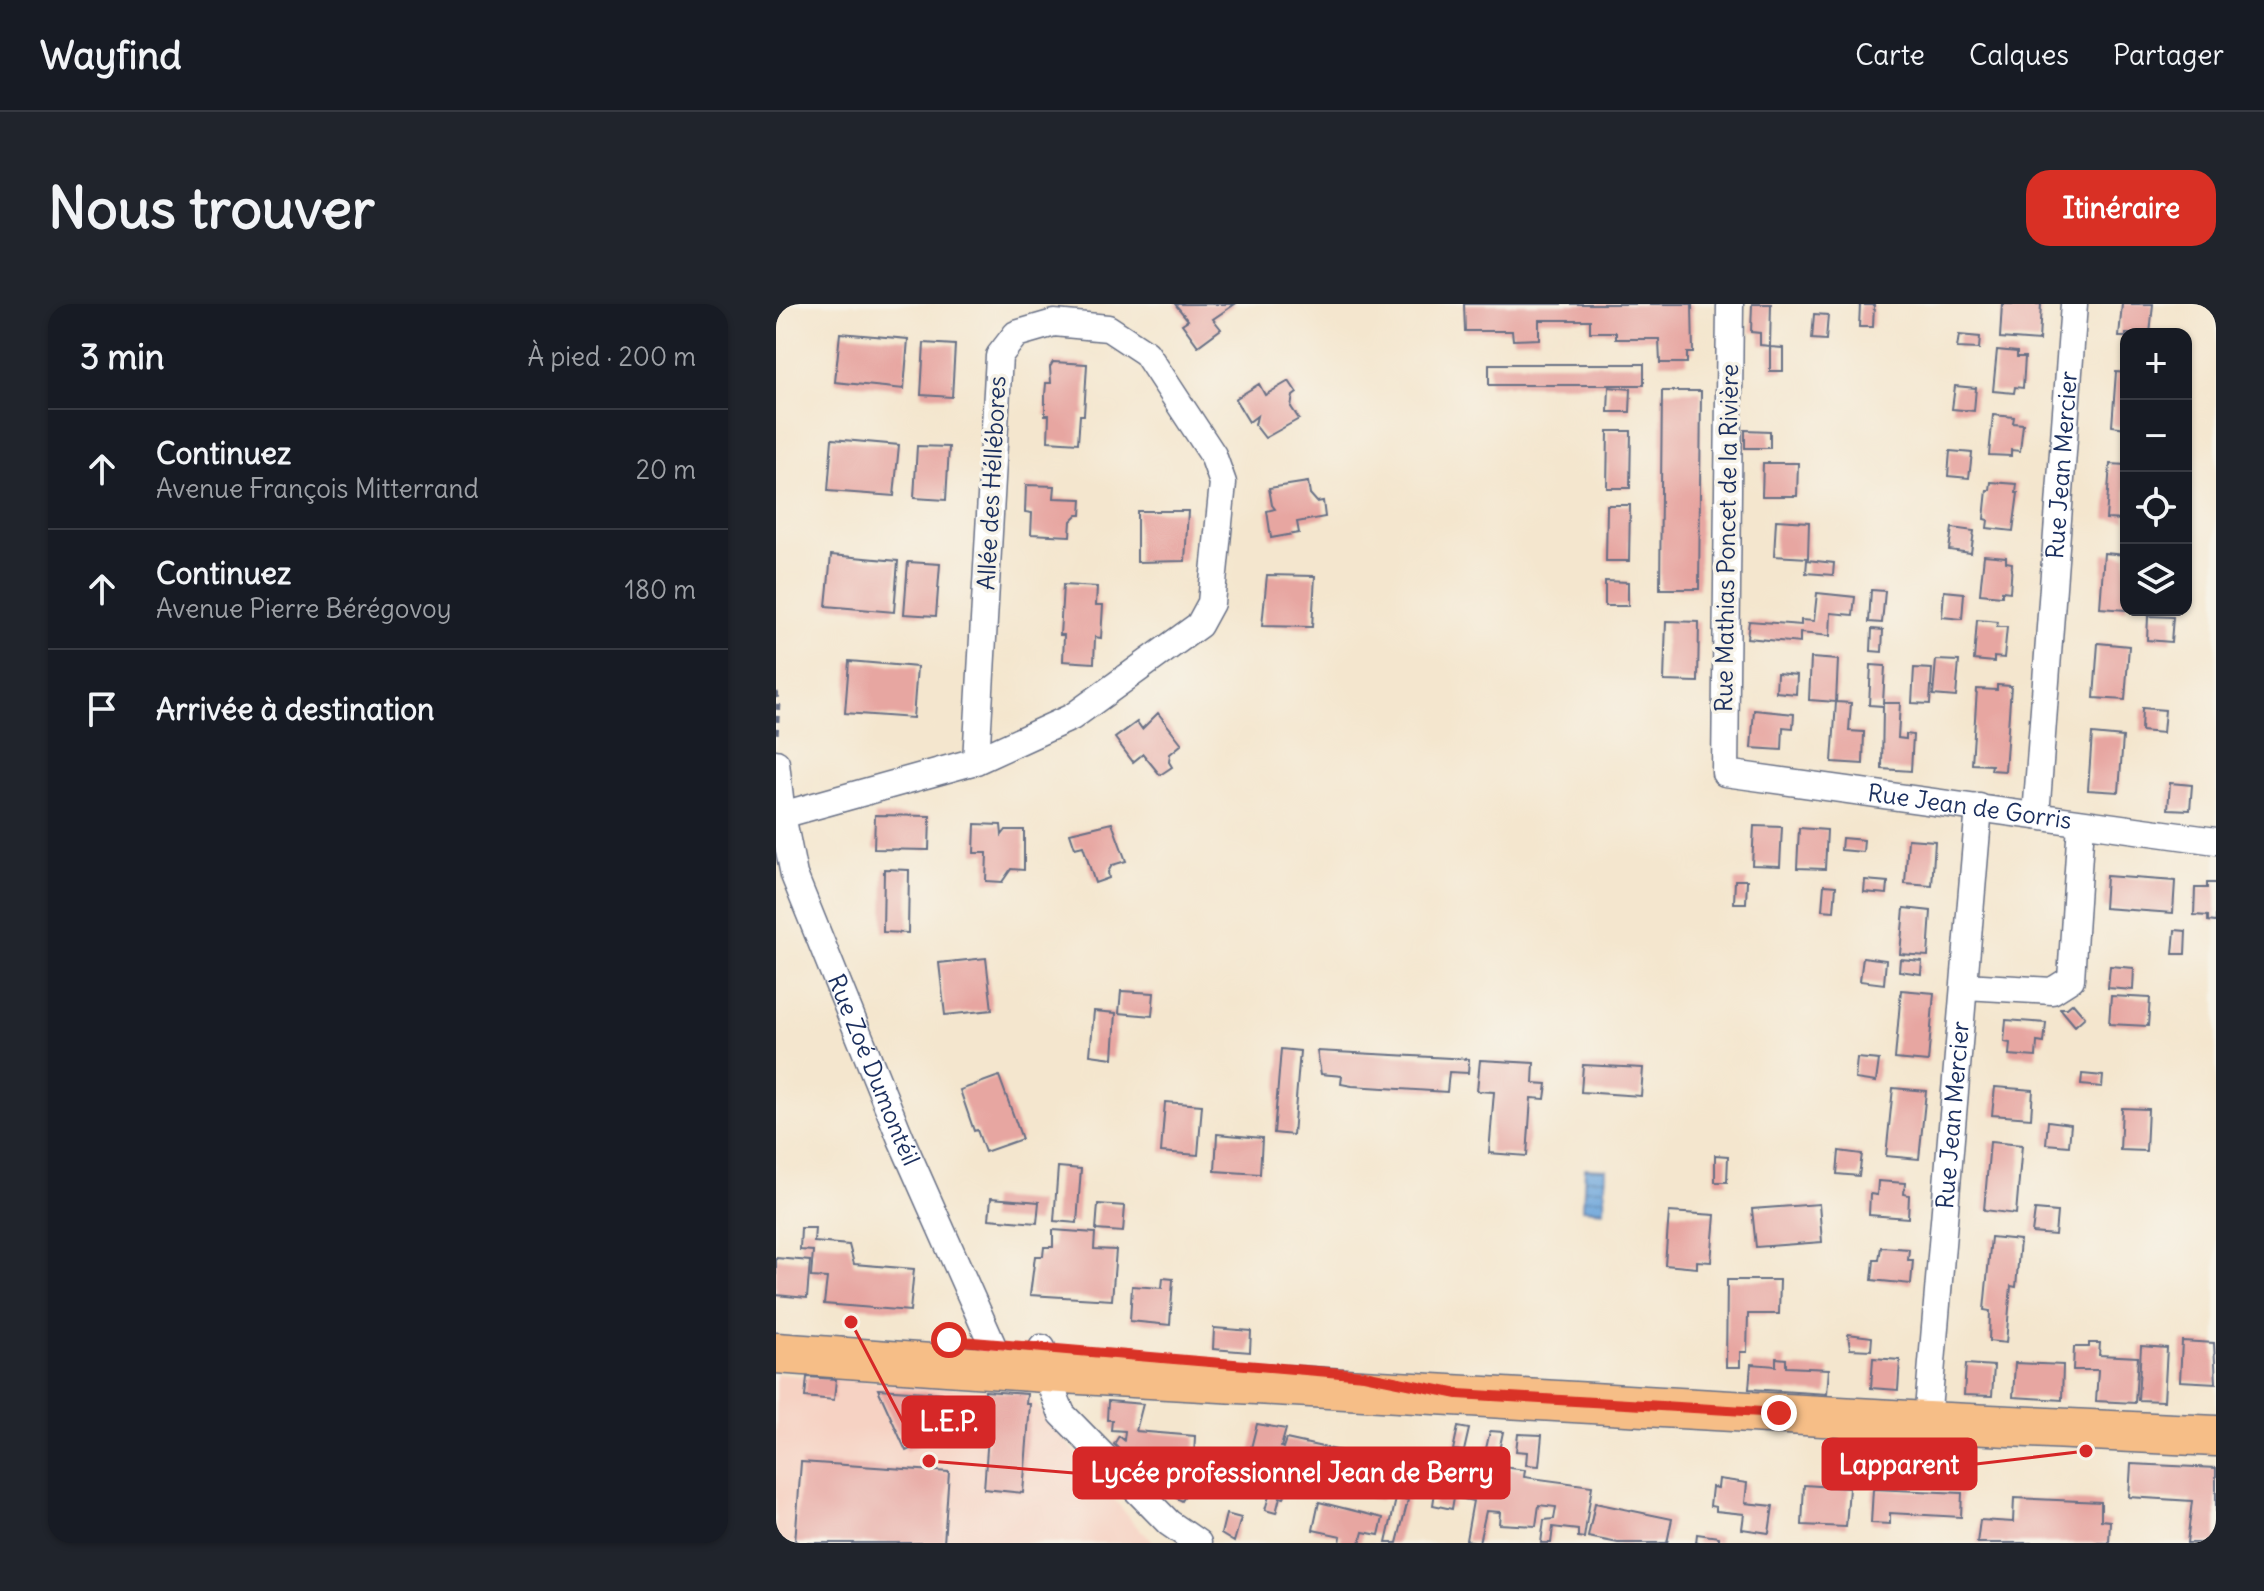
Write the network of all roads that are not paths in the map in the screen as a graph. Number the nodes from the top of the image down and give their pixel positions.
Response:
1 (1730, 304) edge
2 (2074, 304) edge
3 (976, 761) junction
4 (776, 763) edge
5 (1725, 773) joint
6 (1979, 807) junction
7 (782, 815) junction
8 (2036, 816) junction
9 (2081, 823) junction
10 (2216, 841) edge
11 (1965, 986) junction
12 (776, 1326) edge
13 (776, 1353) edge
14 (1020, 1358) junction
15 (1927, 1422) junction
16 (2216, 1436) edge
17 (1198, 1543) edge

1 - 5 street, Rue Mathias Poncet de la Rivière
2 - 8 street, Rue Jean Mercier
3 - 3 street, Allée des Héllébores
3 - 7 street, Allée des Héllébores
4 - 7 street, Rue Zoé Dumontéil
5 - 6 street, Rue Jean de Gorris
6 - 8 street, Rue Jean de Gorris
6 - 11 street, Rue Jean Mercier
7 - 14 street, Rue Zoé Dumontéil
8 - 9 street, Rue Jean de Gorris
9 - 10 street, Rue Jean de Gorris
9 - 11 street
11 - 15 street, Rue Jean Mercier
12 - 14 main road
13 - 14 main road
14 - 15 main road
14 - 17 street, Rue Zoé Dumontéil
15 - 16 main road

